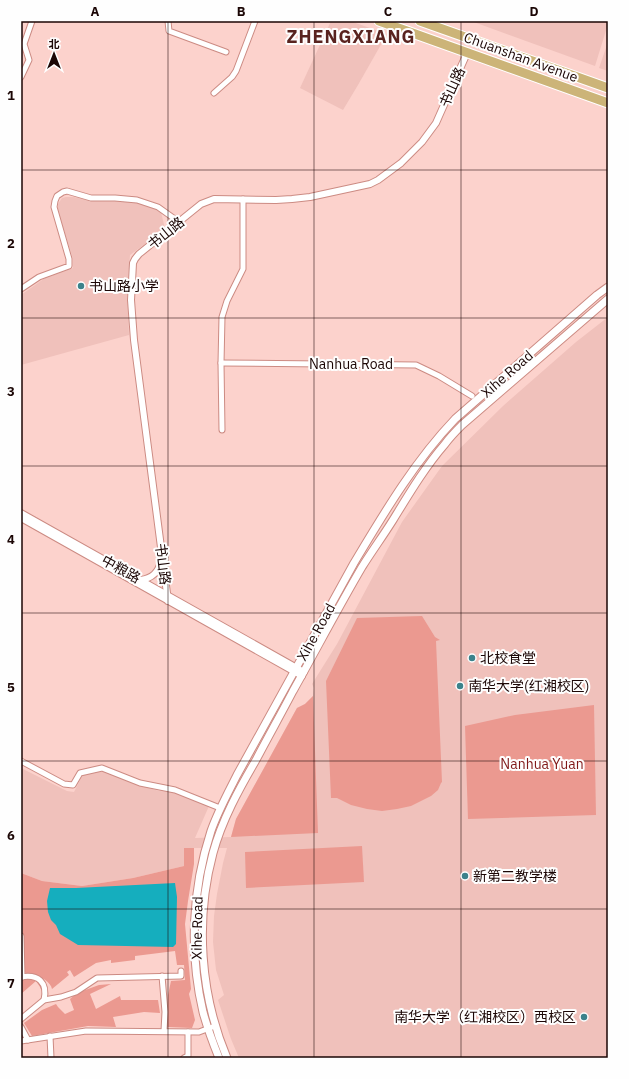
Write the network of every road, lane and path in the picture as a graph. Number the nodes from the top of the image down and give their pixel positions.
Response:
1 (32, 21) edge
2 (168, 21) edge
3 (255, 21) edge
4 (379, 21) edge
5 (420, 21) edge
6 (226, 52) dead end
7 (467, 53) junction
8 (21, 77) edge
9 (608, 88) edge
10 (214, 93) dead end
11 (608, 103) edge
12 (243, 199) junction
13 (179, 222) junction
14 (608, 287) edge
15 (21, 289) edge
16 (608, 299) edge
17 (221, 364) junction
18 (472, 396) dead end
19 (222, 430) dead end
20 (21, 513) edge
21 (21, 518) edge
22 (162, 558) junction
23 (141, 580) junction
24 (168, 598) junction
25 (295, 670) junction
26 (303, 674) junction
27 (21, 760) edge
28 (220, 808) junction
29 (21, 936) edge
30 (181, 971) dead end
31 (162, 976) junction
32 (21, 977) edge
33 (44, 1000) junction
34 (21, 1019) edge
35 (212, 1027) junction
36 (21, 1028) edge
37 (164, 1031) junction
38 (188, 1032) junction
39 (50, 1036) junction
40 (28, 1040) junction
41 (21, 1041) edge
42 (51, 1058) edge
43 (184, 1058) edge
44 (219, 1058) edge
45 (227, 1058) edge

1 - 8 street
2 - 6 street
3 - 10 street
4 - 7 highway, Chuanshan Avenue
5 - 9 highway, Chuanshan Avenue
7 - 11 highway, Chuanshan Avenue
7 - 12 street, 书山路
12 - 13 street, 书山路
12 - 17 street
13 - 15 street
13 - 22 street, 书山路
14 - 25 main road, Xihe Road
16 - 26 main road, Xihe Road
17 - 18 street, Nanhua Road
17 - 19 street
20 - 23 street, 中粮路
21 - 24 street, 中粮路
22 - 23 street
22 - 24 street, 书山路
23 - 24 street, 中粮路
24 - 25 street, 中粮路
25 - 26 street, 中粮路
25 - 28 main road, Xihe Road
26 - 35 main road, Xihe Road
27 - 28 street
28 - 35 main road, Xihe Road
29 - 32 street
30 - 31 street
31 - 33 street
31 - 37 street
32 - 33 street
33 - 34 street
35 - 38 street
35 - 44 main road, Xihe Road
35 - 45 main road, Xihe Road
36 - 40 street
37 - 38 street
37 - 39 street
38 - 43 street
39 - 40 street
39 - 42 street
40 - 41 street

